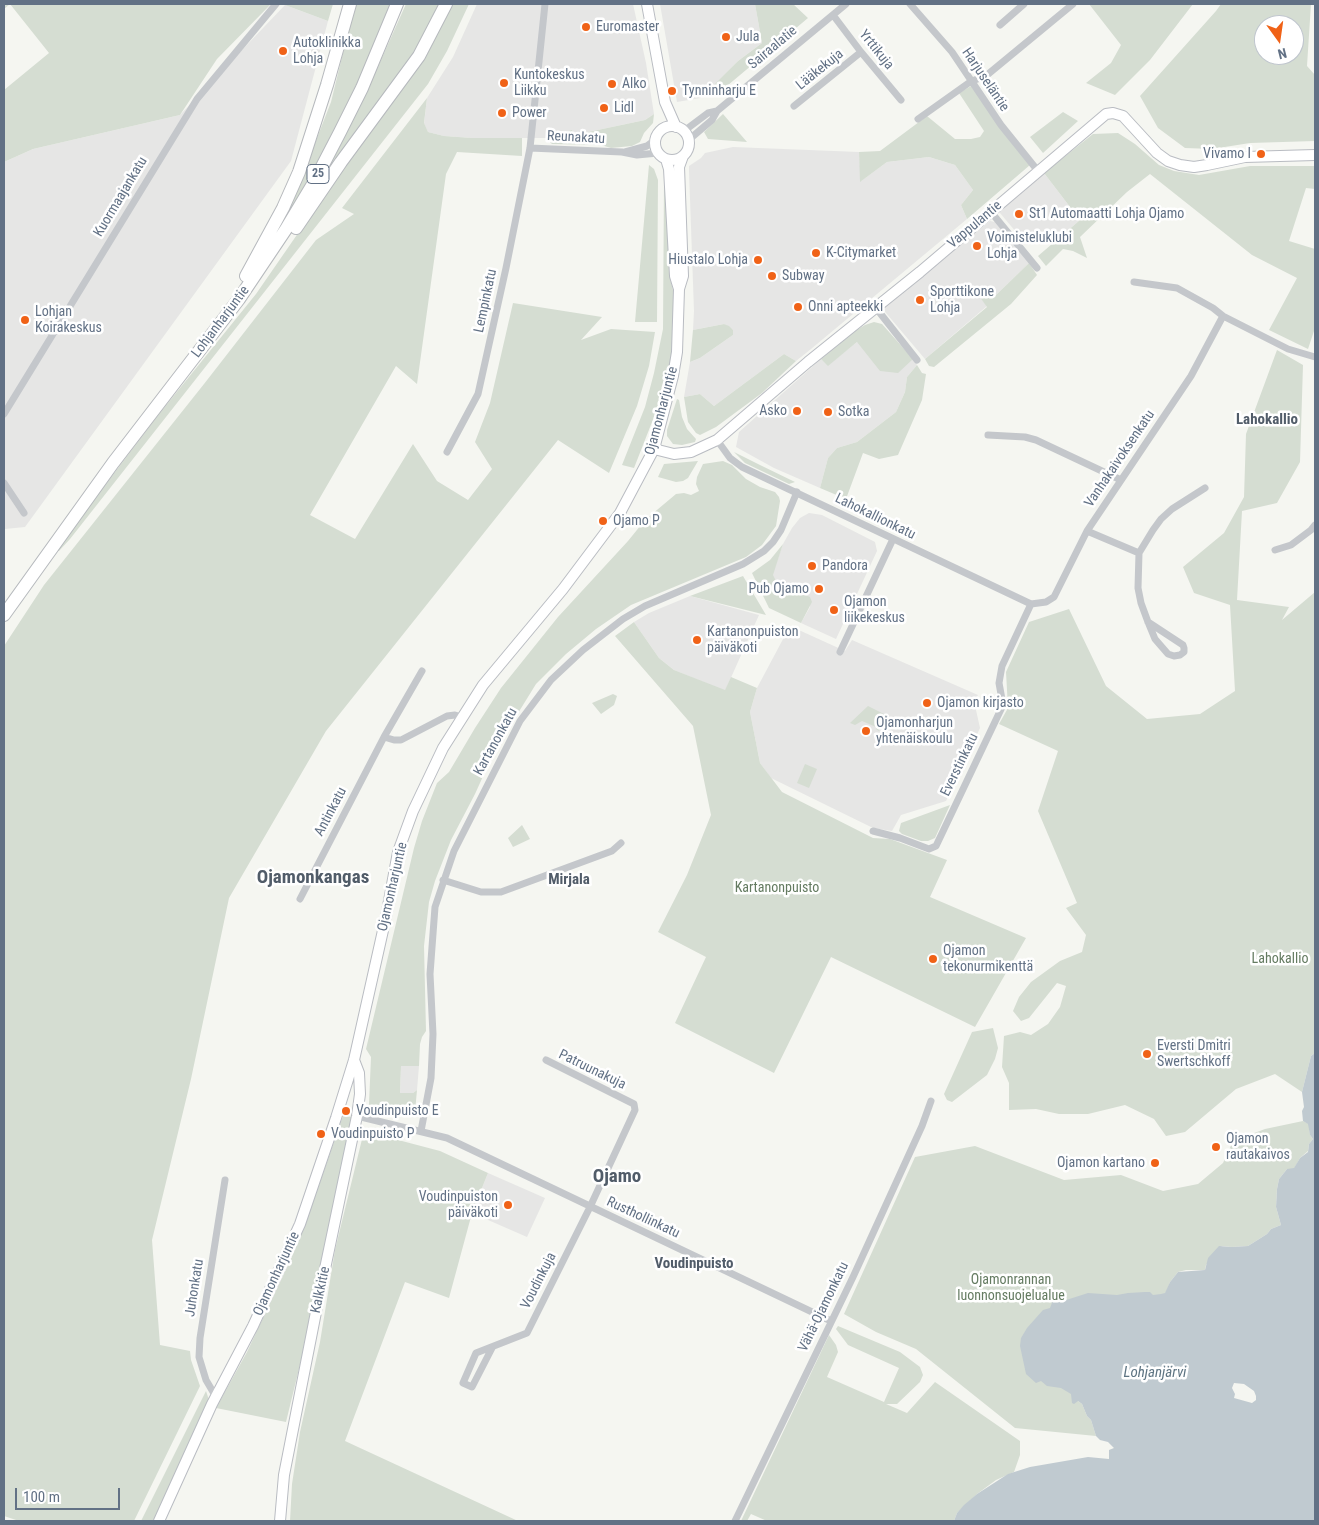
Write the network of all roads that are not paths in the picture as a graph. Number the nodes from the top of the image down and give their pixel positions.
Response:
1 (276, 4) edge
2 (350, 4) edge
3 (397, 4) edge
4 (446, 4) edge
5 (545, 4) edge
6 (647, 4) edge
7 (846, 4) edge
8 (910, 4) edge
9 (1024, 4) edge
10 (1073, 4) edge
11 (833, 15) junction
12 (1000, 25) dead end
13 (861, 52) junction
14 (970, 82) junction
15 (901, 100) dead end
16 (664, 102) junction
17 (794, 106) dead end
18 (717, 111) junction
19 (918, 119) dead end
20 (678, 128) junction
21 (659, 135) junction
22 (689, 143) junction
23 (530, 148) junction
24 (622, 152) junction
25 (1315, 154) edge
26 (662, 156) junction
27 (683, 156) junction
28 (1038, 171) junction
29 (991, 212) junction
30 (1037, 268) dead end
31 (1134, 282) dead end
32 (679, 289) junction
33 (876, 308) junction
34 (1223, 316) junction
35 (215, 330) junction
36 (1315, 357) edge
37 (917, 360) dead end
38 (180, 376) junction
39 (4, 414) edge
40 (988, 435) dead end
41 (717, 440) junction
42 (654, 449) junction
43 (447, 452) dead end
44 (1120, 480) junction
45 (4, 483) edge
46 (1205, 488) dead end
47 (797, 492) junction
48 (24, 513) dead end
49 (1315, 525) edge
50 (1087, 531) junction
51 (892, 539) junction
52 (1275, 550) dead end
53 (1139, 553) junction
54 (1031, 604) junction
55 (4, 615) edge
56 (1148, 622) junction
57 (840, 652) dead end
58 (422, 671) dead end
59 (462, 718) junction
60 (384, 737) junction
61 (873, 831) dead end
62 (621, 843) dead end
63 (444, 880) junction
64 (300, 899) dead end
65 (354, 1060) junction
66 (546, 1060) dead end
67 (931, 1101) dead end
68 (357, 1116) junction
69 (421, 1131) junction
70 (225, 1180) dead end
71 (590, 1207) junction
72 (831, 1320) junction
73 (492, 1348) junction
74 (216, 1397) junction
75 (159, 1521) edge
76 (280, 1521) edge
77 (735, 1521) edge

1 - 39 street, Kuormaajankatu
2 - 38 highway
3 - 35 highway, Lohjanharjuntie / 25
4 - 35 highway
5 - 23 street, Lempinkatu
6 - 16 main road
7 - 11 street, Sairaalatie
8 - 14 street, Harjuseläntie
9 - 12 street
10 - 14 street
11 - 13 street, Yrttikuja
11 - 18 street, Sairaalatie
13 - 15 street, Yrttikuja
13 - 17 street, Lääkekuja
14 - 19 street
14 - 28 street, Harjuseläntie
16 - 20 main road
16 - 21 main road
18 - 20 street, Sairaalatie
18 - 22 street, Sairaalatie
20 - 21 main road
20 - 22 main road
21 - 24 street, Reunakatu
21 - 26 main road
22 - 27 main road
23 - 24 street, Reunakatu
23 - 43 street, Lempinkatu
24 - 26 street, Reunakatu
25 - 28 main road, Vappulantie
26 - 27 main road
26 - 32 main road, Ojamonharjuntie
27 - 32 main road, Ojamonharjuntie
28 - 29 main road, Vappulantie
29 - 30 street
29 - 33 main road, Vappulantie
31 - 34 street
32 - 42 main road, Ojamonharjuntie
33 - 37 street
33 - 41 main road, Vappulantie
34 - 36 street
34 - 44 street, Vanhakaivoksenkatu
35 - 38 highway, Lohjanharjuntie / 25
38 - 55 highway, Lohjanharjuntie / 25
40 - 44 street
41 - 42 main road, Vappulantie
41 - 47 street, Lahokallionkatu
42 - 59 main road, Ojamonharjuntie
44 - 50 street, Vanhakaivoksenkatu
45 - 48 street
46 - 53 street
47 - 51 street, Lahokallionkatu
47 - 63 street, Kartanonkatu
49 - 52 street
50 - 53 street
50 - 54 street, Vanhakaivoksenkatu
51 - 54 street, Lahokallionkatu
51 - 57 street
53 - 56 street
54 - 61 street, Everstinkatu
56 - 56 street
58 - 60 street, Antinkatu
59 - 60 street
59 - 65 main road, Ojamonharjuntie
60 - 64 street, Antinkatu
62 - 63 street
63 - 69 street, Kartanonkatu
65 - 68 main road, Kalkkitie
65 - 74 main road, Ojamonharjuntie
66 - 71 street, Patruunakuja
67 - 72 street, Vähä-Ojamonkatu
68 - 69 street, Rusthollinkatu
68 - 76 main road, Kalkkitie
69 - 71 street, Rusthollinkatu
70 - 74 street, Juhonkatu
71 - 72 street, Rusthollinkatu
71 - 73 street, Voudinkuja
72 - 77 street, Vähä-Ojamonkatu
73 - 73 street, Voudinkuja
74 - 75 main road, Ojamonharjuntie

